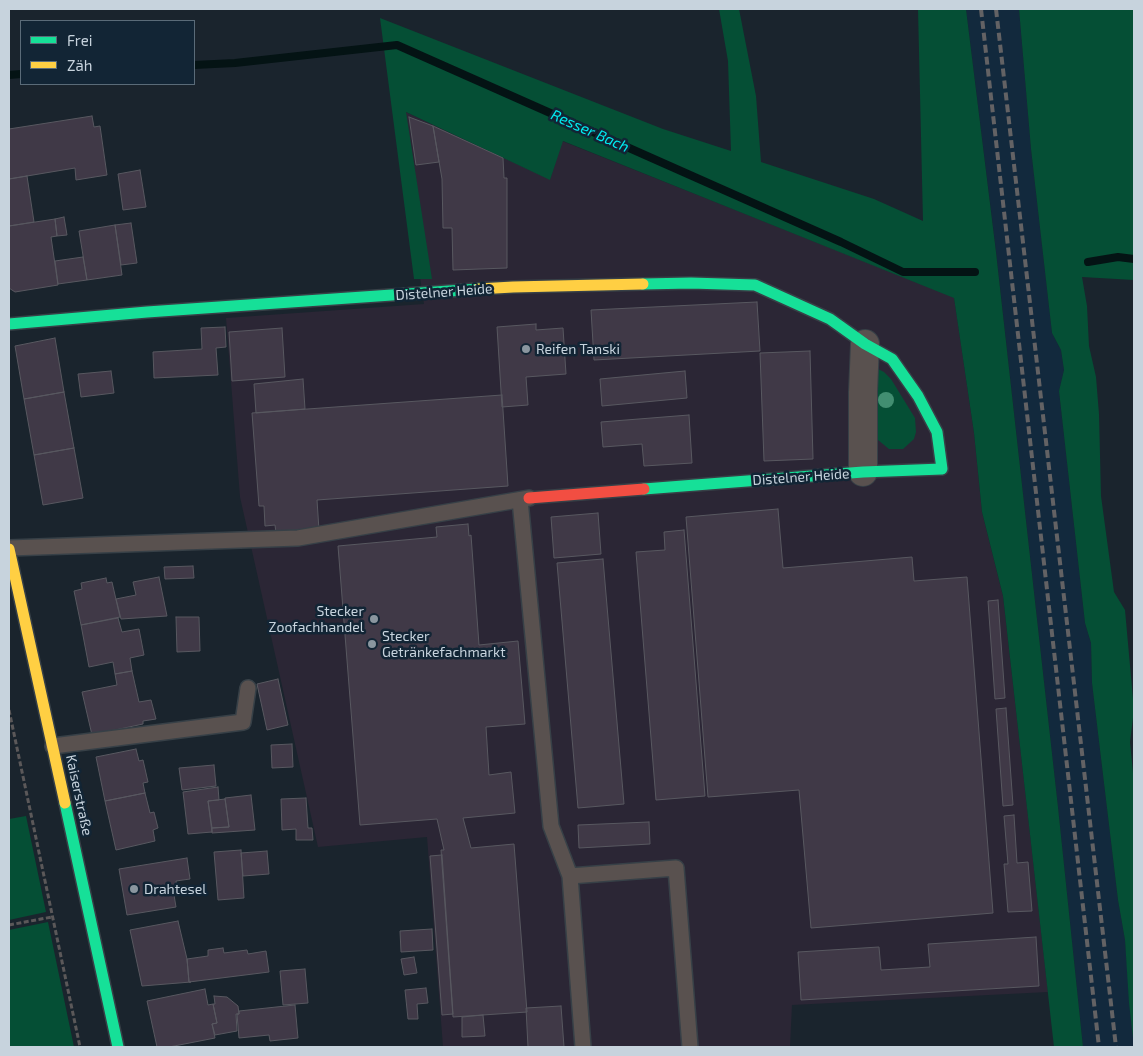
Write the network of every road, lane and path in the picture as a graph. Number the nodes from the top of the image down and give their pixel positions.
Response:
1 (9, 324) edge
2 (865, 344) junction
3 (863, 472) junction
4 (524, 499) junction
5 (9, 549) edge
6 (248, 688) dead end
7 (9, 710) edge
8 (53, 746) junction
9 (570, 876) junction
10 (52, 916) junction
11 (9, 925) edge
12 (80, 1047) edge
13 (118, 1047) edge
14 (583, 1047) edge
15 (690, 1047) edge

1 - 2 street, Distelner Heide
2 - 3 street, Distelner Heide
2 - 3 street, Distelner Heide
3 - 4 street, Distelner Heide
4 - 5 lane
4 - 9 lane
5 - 8 street, Kaiserstraße
6 - 8 lane
7 - 10 path
8 - 13 street, Kaiserstraße
9 - 14 lane
9 - 15 lane
10 - 11 path
10 - 12 path

